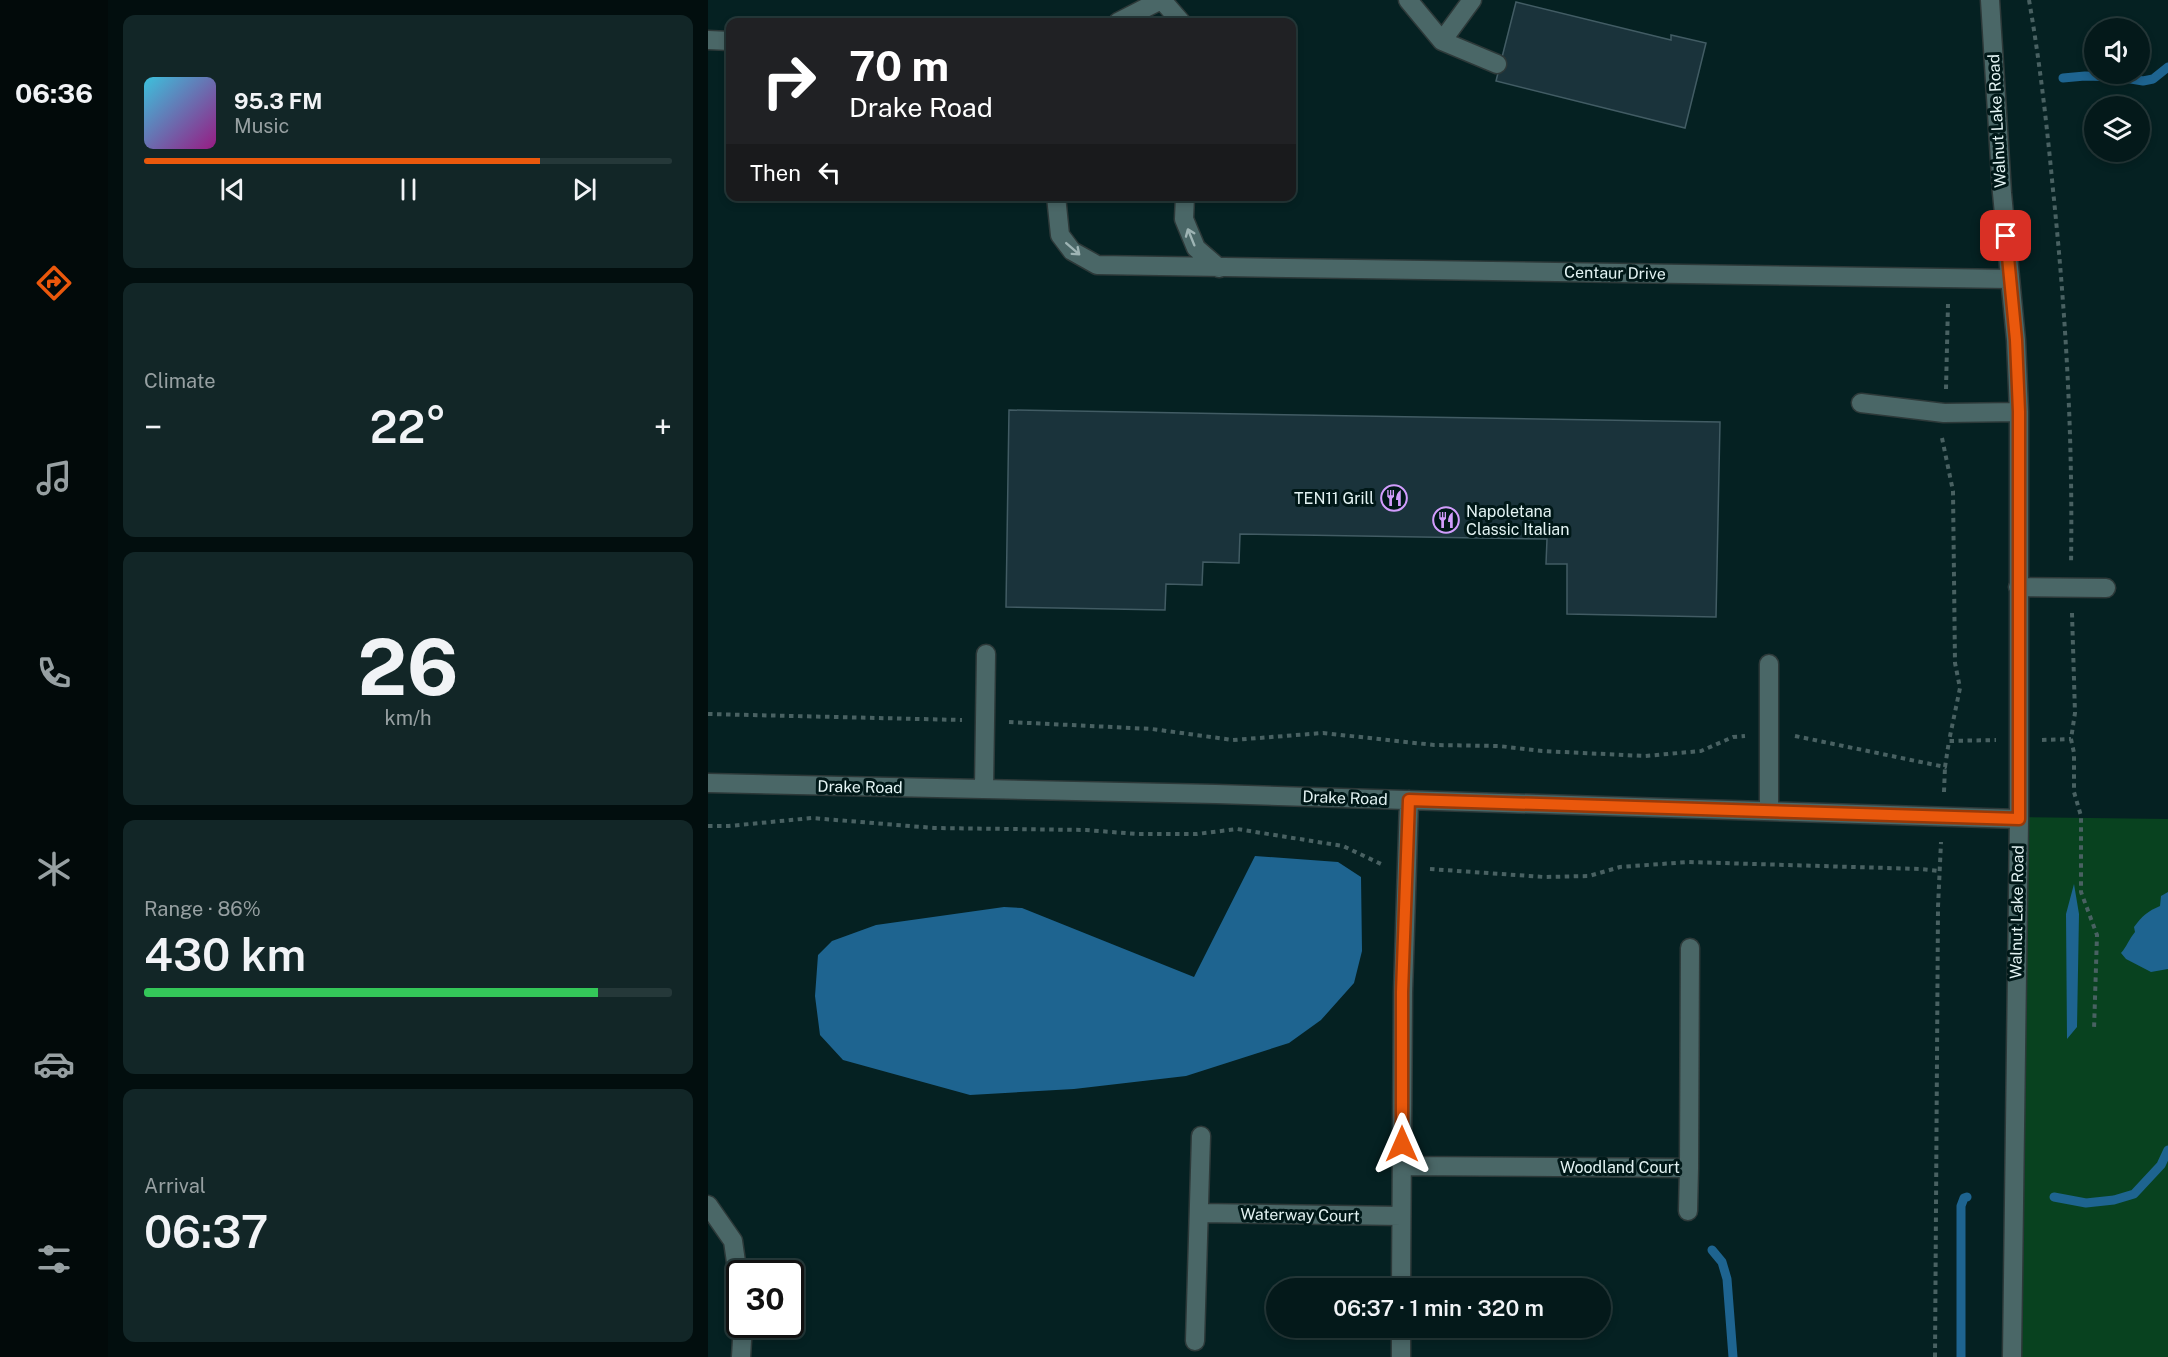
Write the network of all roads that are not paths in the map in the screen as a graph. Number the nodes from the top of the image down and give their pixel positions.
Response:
1 (1161, 0) edge
2 (1408, 0) edge
3 (1472, 0) edge
4 (1990, 0) edge
5 (1126, 18) edge
6 (1177, 18) edge
7 (708, 40) edge
8 (726, 41) edge
9 (1442, 41) junction
10 (1497, 64) dead end
11 (1057, 201) edge
12 (1185, 201) edge
13 (1219, 268) junction
14 (2010, 279) junction
15 (1861, 403) dead end
16 (2019, 412) junction
17 (2018, 587) junction
18 (2106, 588) dead end
19 (986, 654) dead end
20 (1769, 664) dead end
21 (708, 783) edge
22 (984, 789) junction
23 (1409, 800) junction
24 (1769, 811) junction
25 (2019, 819) junction
26 (1690, 948) dead end
27 (1201, 1136) dead end
28 (1402, 1166) junction
29 (1689, 1168) junction
30 (708, 1205) edge
31 (1688, 1211) dead end
32 (1199, 1213) junction
33 (1401, 1216) junction
34 (736, 1260) edge
35 (1401, 1278) edge
36 (742, 1338) edge
37 (1401, 1338) edge
38 (1195, 1341) dead end
39 (741, 1357) edge
40 (1401, 1357) edge
41 (2012, 1357) edge

1 - 5 street
1 - 6 street
2 - 9 street
3 - 9 street
4 - 14 street, Walnut Lake Road
7 - 8 street
9 - 10 street
11 -> 13 street, Centaur Drive
13 -> 12 street
13 - 14 street, Centaur Drive
14 - 16 street, Walnut Lake Road
15 - 16 street
16 - 17 street, Walnut Lake Road
17 - 18 street
17 - 25 street, Walnut Lake Road
19 - 22 street
20 - 24 street
21 - 22 street, Drake Road
22 - 23 street, Drake Road
23 - 24 street, Drake Road
23 - 28 street
24 - 25 street, Drake Road
25 - 41 street, Walnut Lake Road
26 - 29 street, Woodland Court
27 - 32 street
28 - 29 street, Woodland Court
28 - 33 street
29 - 31 street
30 - 34 street
32 - 33 street, Waterway Court
32 - 38 street
33 - 35 street
36 - 39 street
37 - 40 street

